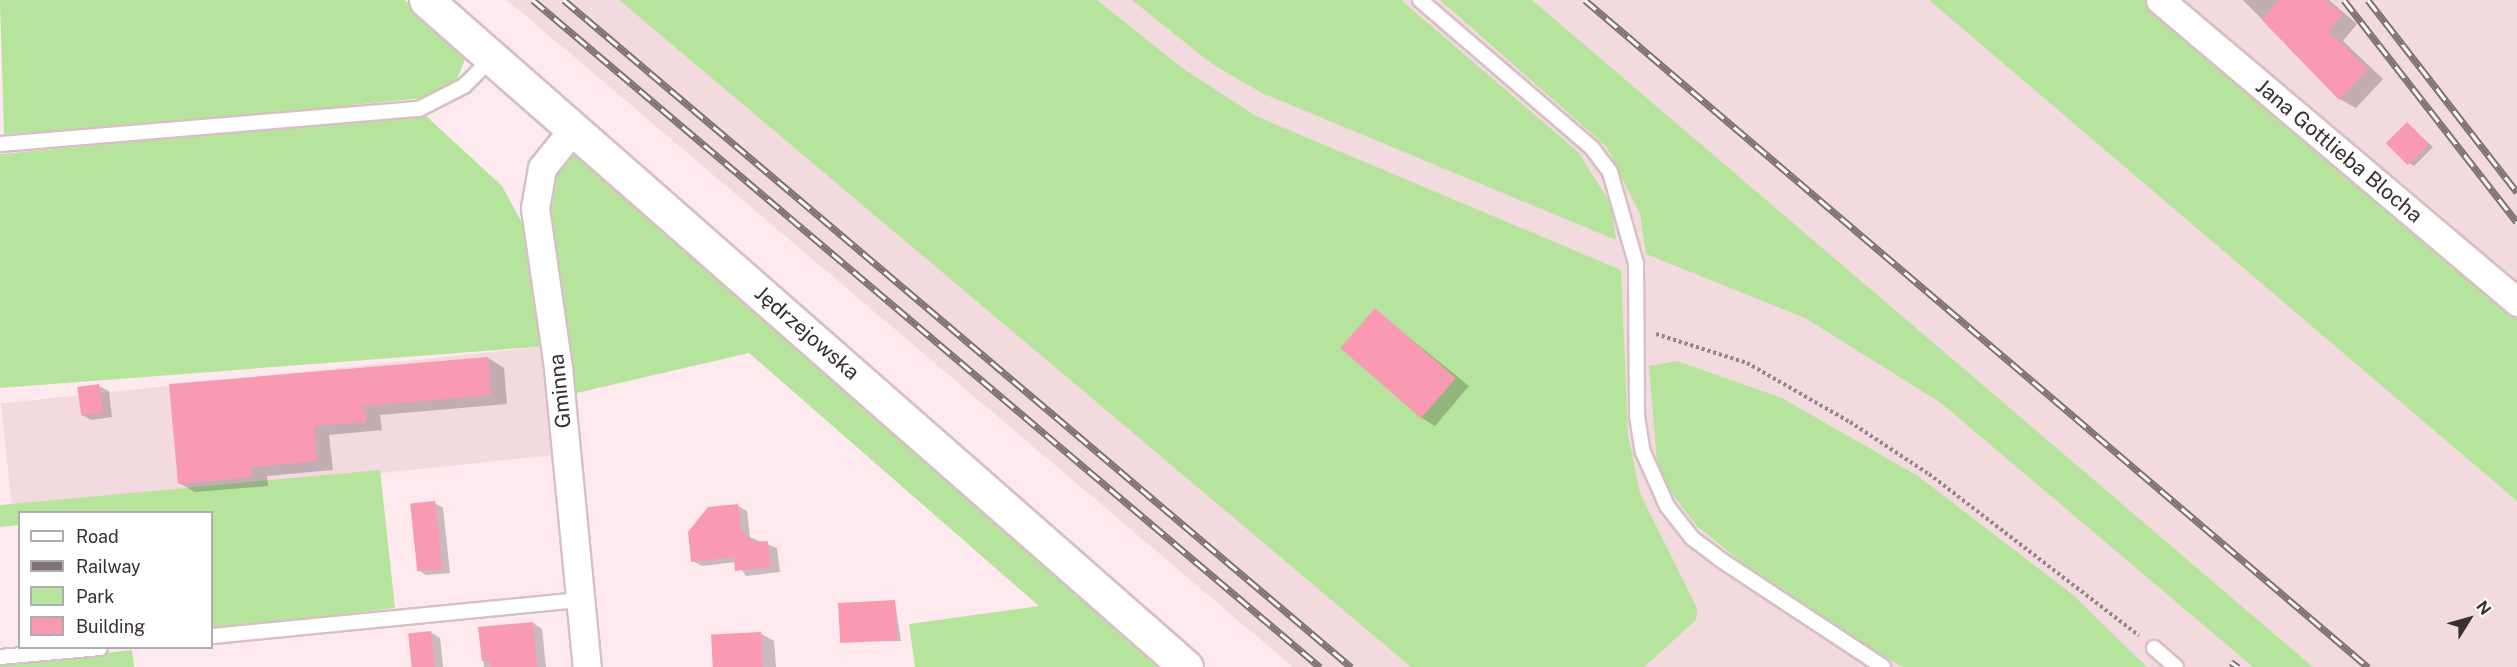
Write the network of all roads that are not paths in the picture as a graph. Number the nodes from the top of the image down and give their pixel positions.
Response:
1 (426, 0) edge
2 (1420, 0) edge
3 (2160, 0) edge
4 (492, 57) junction
5 (574, 128) junction
6 (0, 144) edge
7 (2517, 302) edge
8 (581, 600) junction
9 (213, 636) edge
10 (2154, 648) road end
11 (88, 649) edge
12 (0, 657) edge
13 (587, 667) edge
14 (1186, 667) edge
15 (1883, 667) edge
16 (2176, 667) edge

1 - 4 street, Jędrzejowska
2 - 15 lane
3 - 7 street, Jana Gottlieba Blocha
4 - 5 street, Jędrzejowska
4 - 6 lane
5 - 8 street, Gminna
5 - 14 street, Jędrzejowska
8 - 9 lane
8 - 13 street, Gminna
10 - 16 lane
11 - 12 lane

